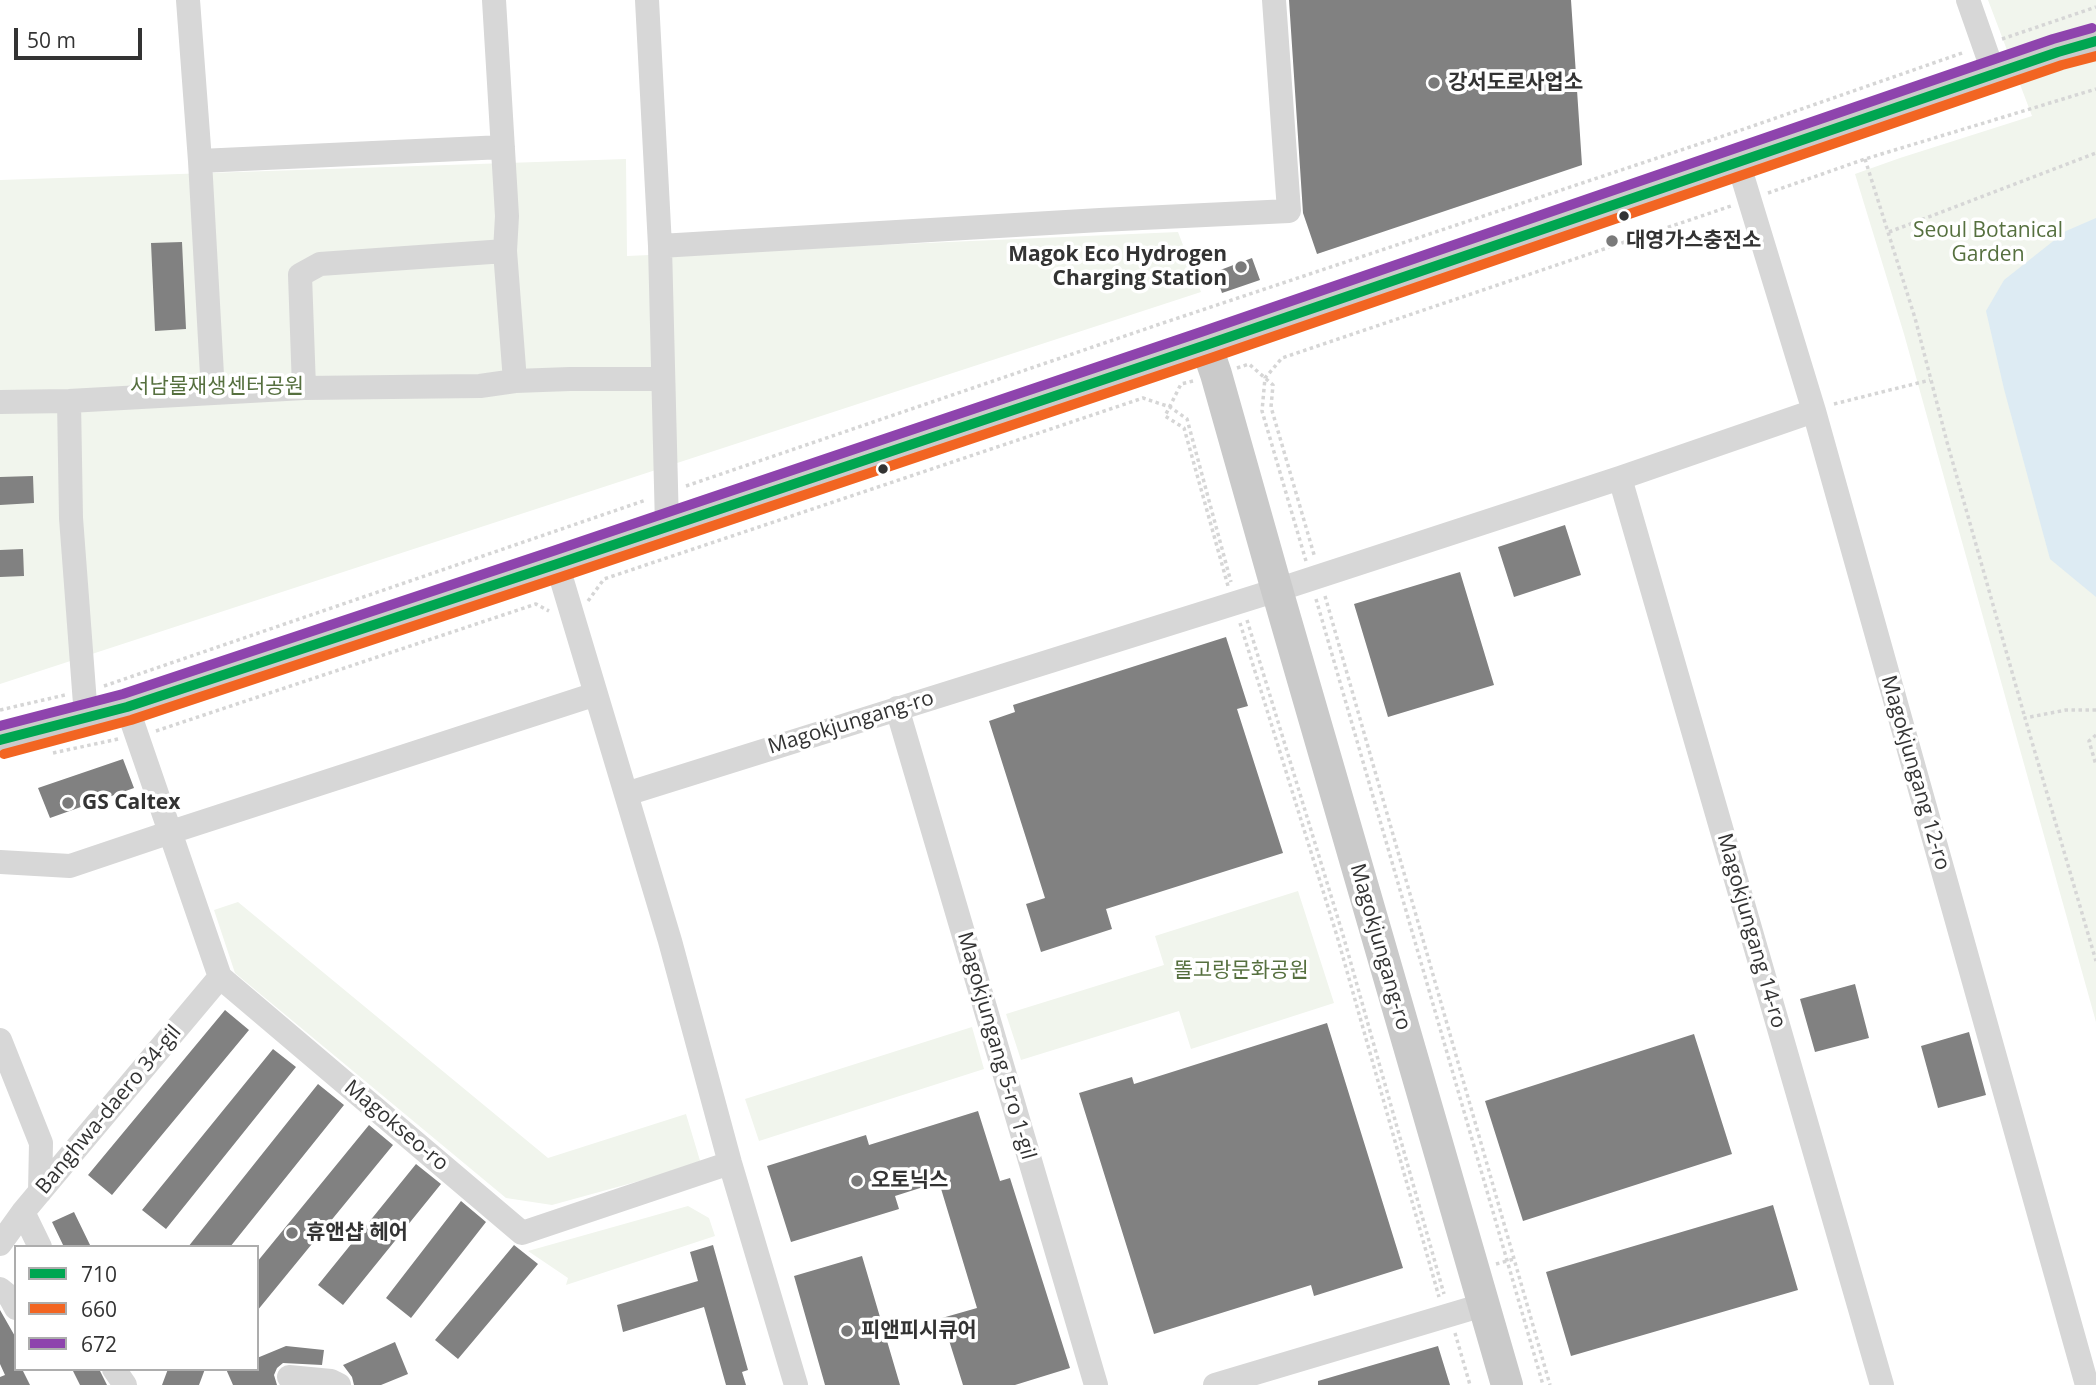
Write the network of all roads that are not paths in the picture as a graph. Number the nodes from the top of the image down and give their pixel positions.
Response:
1 (188, 0) edge
2 (494, 0) edge
3 (647, 0) edge
4 (1274, 0) edge
5 (1969, 0) edge
6 (2096, 41) edge
7 (1989, 60) junction
8 (503, 147) junction
9 (200, 161) junction
10 (1738, 162) junction
11 (660, 246) junction
12 (505, 251) junction
13 (1206, 345) junction
14 (663, 379) junction
15 (515, 381) junction
16 (304, 388) junction
17 (213, 393) junction
18 (69, 401) junction
19 (0, 402) edge
20 (1814, 411) junction
21 (1620, 478) junction
22 (667, 526) junction
23 (557, 564) junction
24 (1277, 590) junction
25 (596, 694) junction
26 (85, 704) junction
27 (897, 708) junction
28 (131, 721) junction
29 (0, 740) edge
30 (626, 794) junction
31 (171, 832) junction
32 (0, 862) edge
33 (220, 977) junction
34 (0, 1040) edge
35 (730, 1163) junction
36 (40, 1192) junction
37 (23, 1212) junction
38 (0, 1244) edge
39 (39, 1245) edge
40 (0, 1289) edge
41 (14, 1304) edge
42 (1483, 1305) junction
43 (289, 1377) dead end
44 (339, 1385) edge
45 (796, 1385) edge
46 (1096, 1385) edge
47 (1215, 1385) edge
48 (1507, 1385) edge
49 (1882, 1385) edge
50 (2087, 1385) edge

1 - 9 street
2 - 8 street
3 - 11 street
4 - 11 street
5 - 7 street
6 - 7 main road
7 - 10 main road
8 - 9 street
8 - 12 street
9 - 17 street
10 - 13 main road
10 - 20 street, Magokjungang 12-ro
11 - 14 street
12 - 15 street
12 - 16 street
13 - 22 main road
13 - 24 main road, Magokjungang-ro
14 - 15 street
14 - 22 street
15 - 16 street
16 - 17 street
17 - 18 street
18 - 19 street
18 - 26 street
20 - 21 street
20 - 50 street, Magokjungang 12-ro
21 - 24 street
21 - 49 street, Magokjungang 14-ro
22 - 23 main road
23 - 25 street
23 - 28 main road
24 - 27 street, Magokjungang-ro
24 - 42 main road, Magokjungang-ro
25 - 30 street
25 - 31 street
26 - 28 main road
26 - 29 main road
27 - 30 street, Magokjungang-ro
27 - 46 street, Magokjungang 5-ro 1-gil
28 - 31 street
30 - 35 street
31 - 32 street
31 - 33 street
33 - 35 street, Magokseo-ro
33 - 36 street, Banghwa-daero 34-gil
34 - 36 street
35 - 45 street
36 - 37 street, Banghwa-daero 34-gil
37 - 38 street, Banghwa-daero 34-gil
37 - 39 street
40 - 41 street
42 - 47 street
42 - 48 main road, Magokjungang-ro
43 - 44 street

